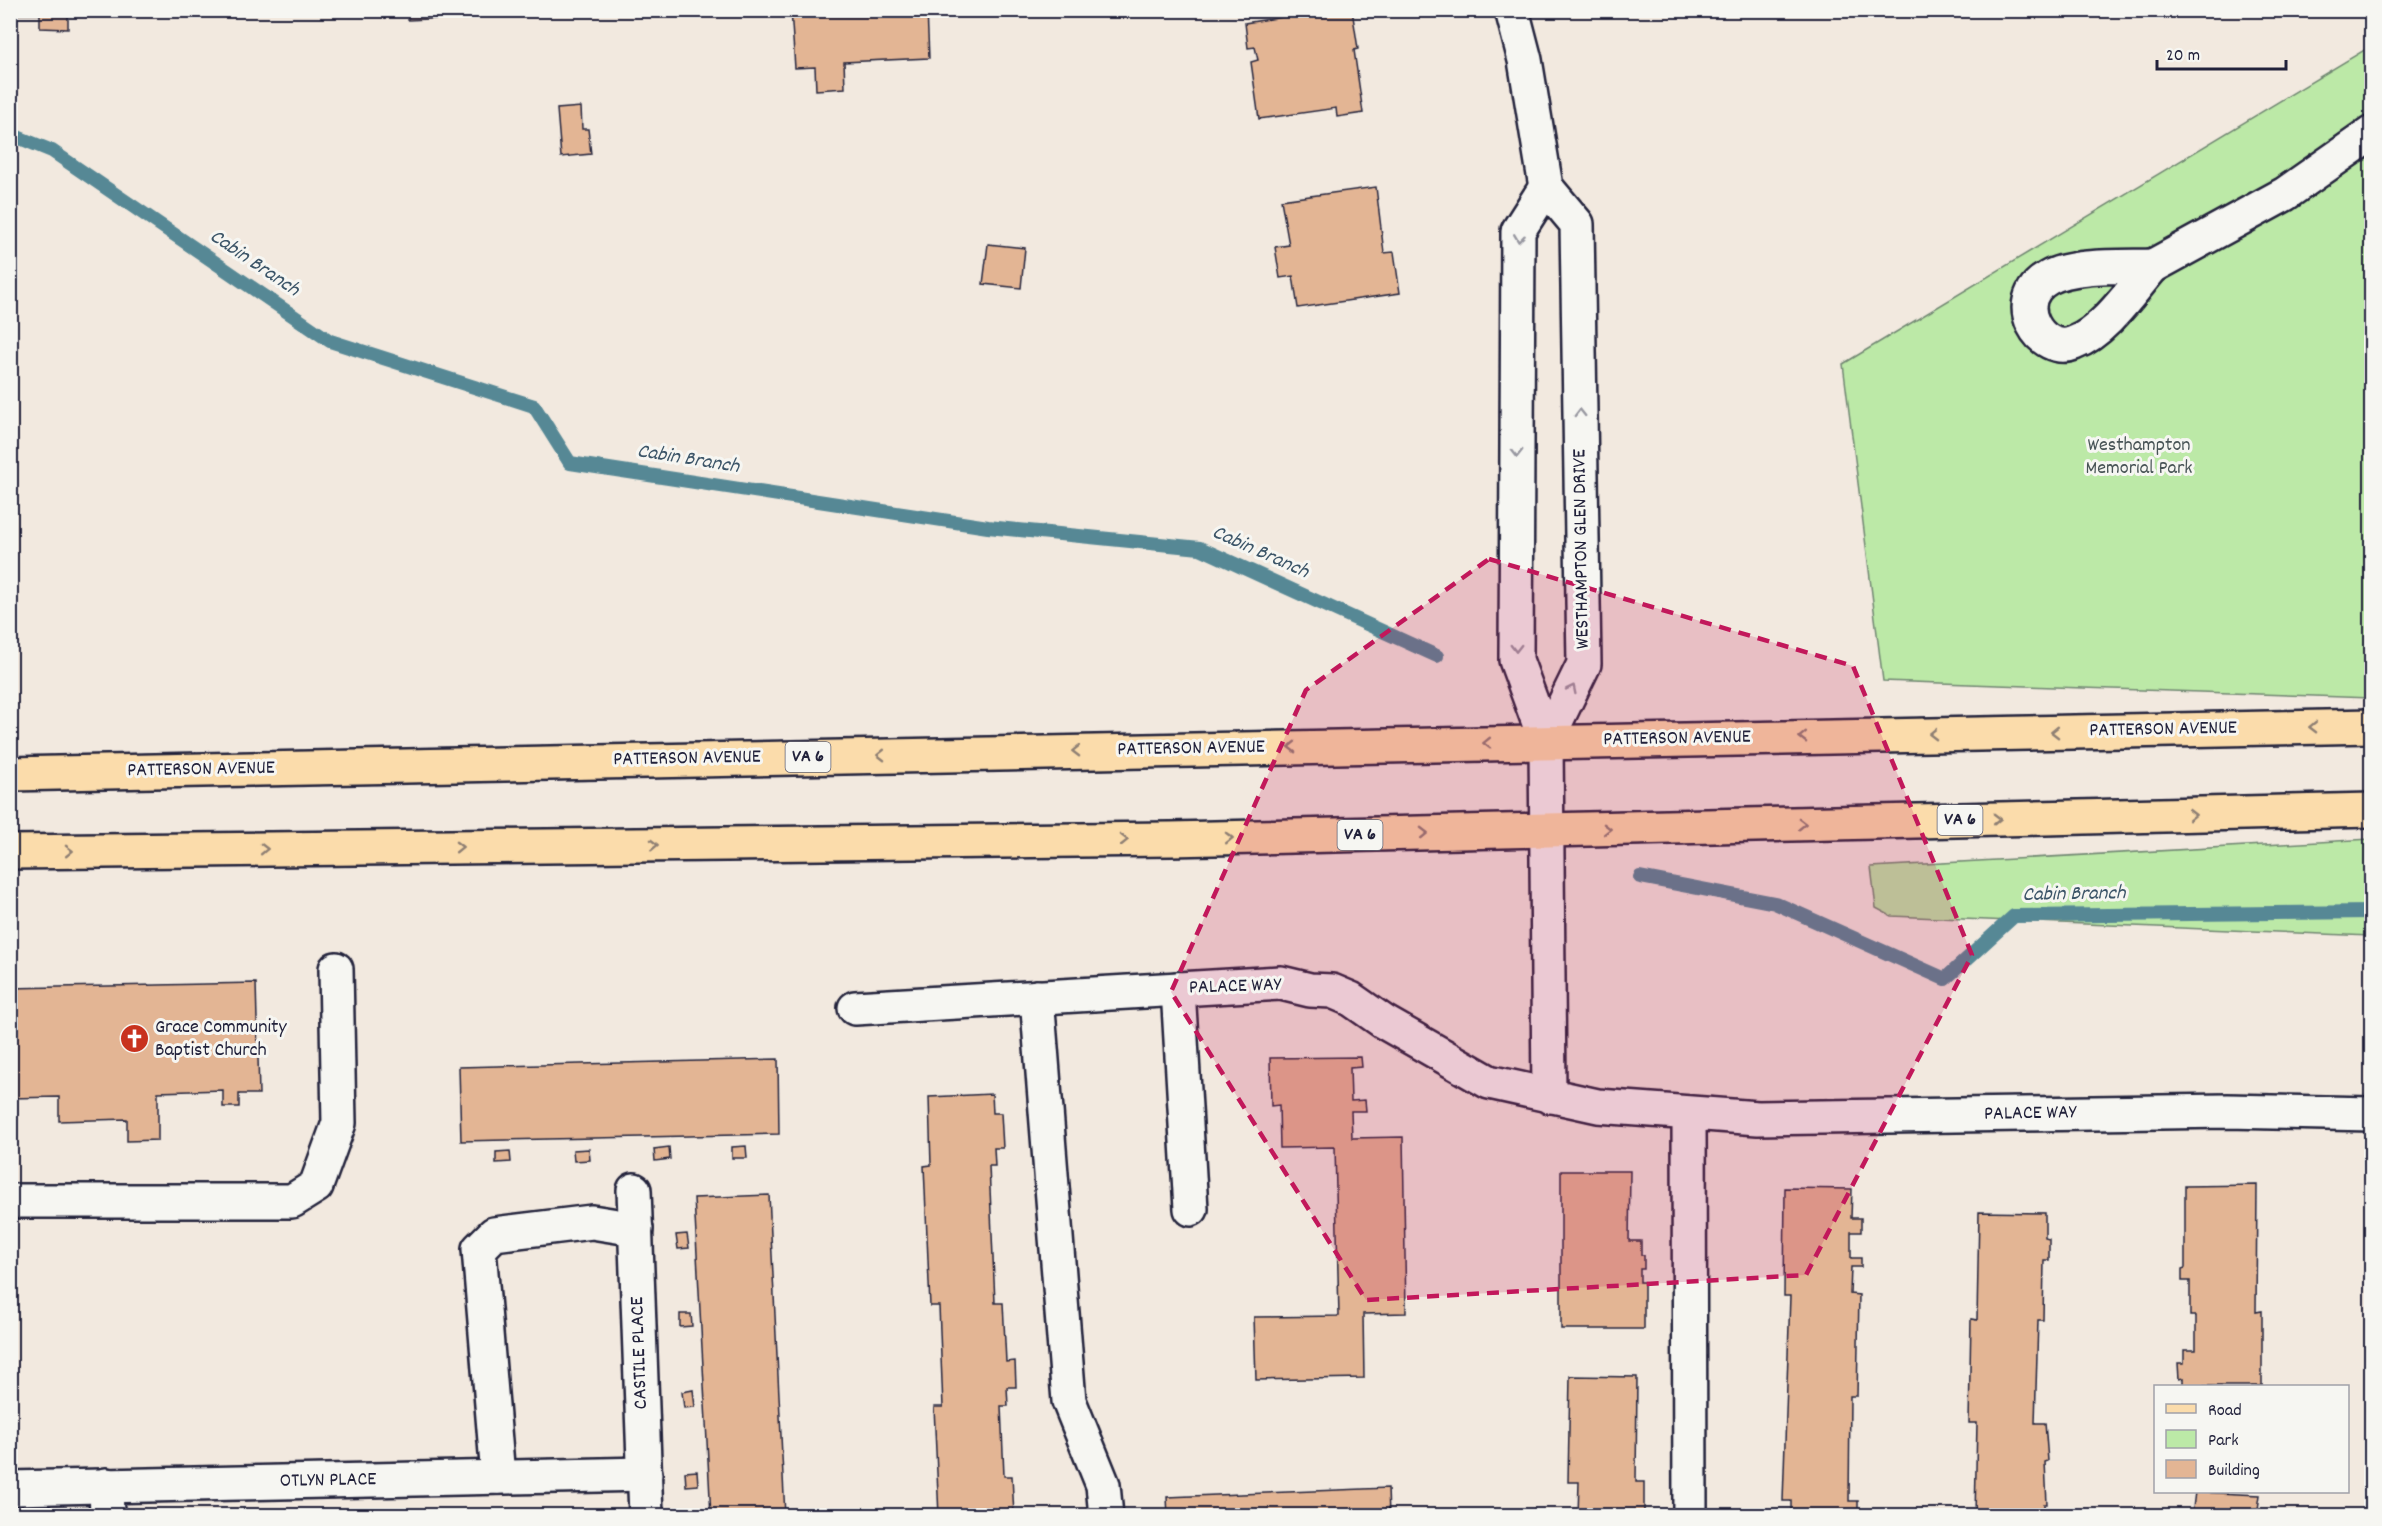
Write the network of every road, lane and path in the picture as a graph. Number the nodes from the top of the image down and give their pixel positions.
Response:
1 (1512, 10) edge
2 (2372, 133) edge
3 (1546, 187) junction
4 (2153, 266) dead end
5 (2372, 726) edge
6 (1546, 742) junction
7 (10, 774) edge
8 (2372, 810) edge
9 (1548, 831) junction
10 (10, 852) edge
11 (336, 969) dead end
12 (1178, 989) junction
13 (1037, 997) junction
14 (855, 1008) dead end
15 (1549, 1096) junction
16 (1689, 1114) junction
17 (2372, 1114) edge
18 (634, 1190) dead end
19 (10, 1201) edge
20 (1191, 1209) dead end
21 (636, 1229) junction
22 (645, 1473) junction
23 (498, 1477) junction
24 (10, 1488) edge
25 (106, 1500) edge
26 (646, 1515) edge
27 (1106, 1515) edge
28 (1690, 1515) edge

1 - 3 street
2 - 4 street
3 -> 6 street
6 -> 3 street, WESTHAMPTON GLEN DRIVE
5 -> 6 main road, PATTERSON AVENUE / VA 6
6 -> 7 main road, PATTERSON AVENUE / VA 6
6 - 9 street
9 -> 8 main road, VA 6
10 -> 9 main road, VA 6
9 - 15 street
11 - 19 street
12 - 13 street, PALACE WAY
12 - 15 street, PALACE WAY
12 - 20 street
13 - 14 street, PALACE WAY
13 - 27 street
15 - 16 street, PALACE WAY
16 - 17 street, PALACE WAY
16 - 28 street
18 - 21 street, CASTILE PLACE
21 - 22 street, CASTILE PLACE
21 - 23 street
22 - 23 street, OTLYN PLACE
22 - 26 street, CASTILE PLACE
23 - 25 street, OTLYN PLACE
24 - 25 street, OTLYN PLACE

